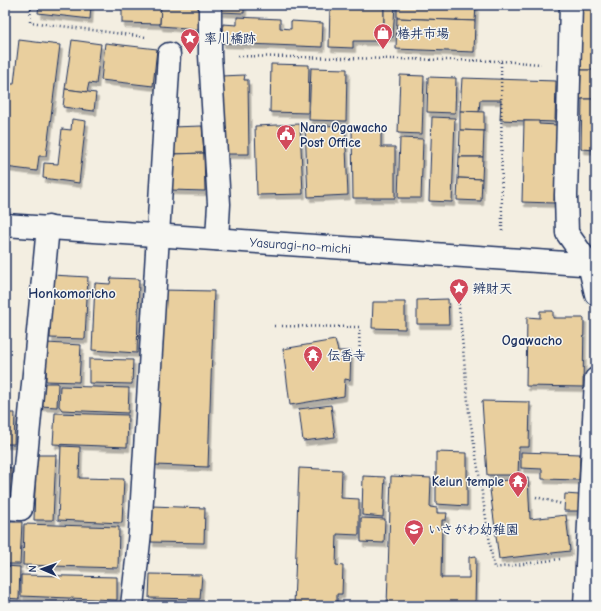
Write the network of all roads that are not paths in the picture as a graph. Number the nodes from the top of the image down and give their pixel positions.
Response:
1 (210, 5) edge
2 (571, 5) edge
3 (169, 54) road end
4 (5, 225) edge
5 (48, 227) junction
6 (157, 234) junction
7 (217, 239) junction
8 (592, 264) edge
9 (596, 294) edge
10 (596, 379) edge
11 (5, 508) edge
12 (592, 555) edge
13 (132, 606) edge
14 (585, 606) edge

1 - 7 street
2 - 8 street
3 - 6 street
4 - 5 street, Yasuragi-no-michi
5 - 6 street, Yasuragi-no-michi
5 - 11 street
6 - 7 street, Yasuragi-no-michi
6 - 13 street
7 - 8 street, Yasuragi-no-michi
8 - 9 street
10 - 12 street
12 - 14 street

